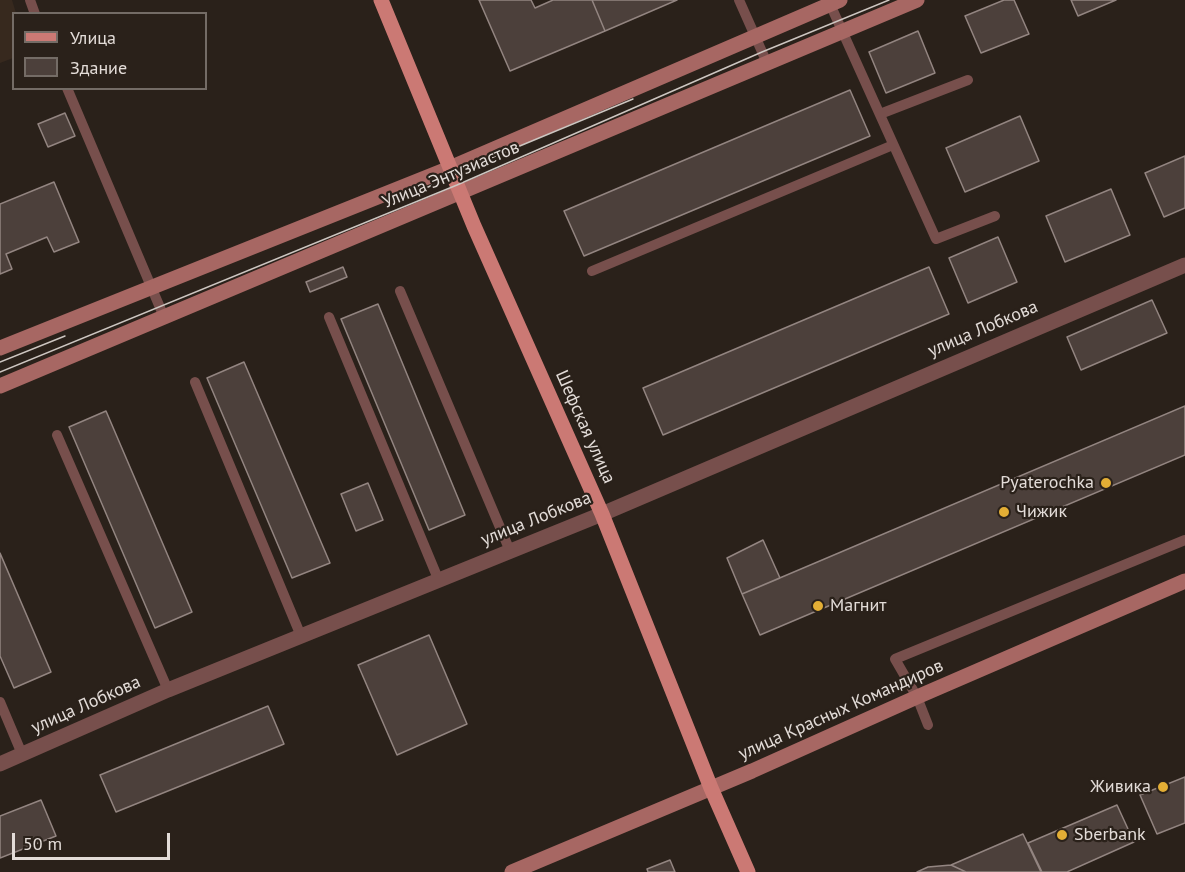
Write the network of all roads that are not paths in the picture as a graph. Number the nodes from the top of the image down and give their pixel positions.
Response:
1 (381, 0) edge
2 (738, 0) edge
3 (917, 0) edge
4 (835, 2) edge
5 (842, 31) junction
6 (755, 37) junction
7 (767, 63) junction
8 (969, 80) dead end
9 (68, 90) edge
10 (880, 114) junction
11 (893, 145) junction
12 (450, 168) junction
13 (460, 192) junction
14 (995, 216) dead end
15 (1185, 265) edge
16 (592, 270) dead end
17 (152, 287) junction
18 (400, 291) dead end
19 (329, 316) dead end
20 (164, 317) junction
21 (0, 348) edge
22 (195, 382) dead end
23 (0, 386) edge
24 (57, 435) dead end
25 (602, 514) junction
26 (1185, 540) edge
27 (510, 551) junction
28 (439, 581) junction
29 (1185, 581) edge
30 (301, 636) junction
31 (168, 690) junction
32 (917, 697) junction
33 (0, 702) edge
34 (928, 725) dead end
35 (22, 754) junction
36 (0, 764) edge
37 (711, 788) junction
38 (513, 872) edge
39 (748, 872) edge

1 - 12 main road, Шефская улица
2 - 6 lane
3 - 5 street, Улица Энтузиастов
4 - 5 lane
4 - 6 street, Улица Энтузиастов
5 - 7 street, Улица Энтузиастов
5 - 10 lane
6 - 7 lane
6 - 12 street, Улица Энтузиастов
7 - 13 street, Улица Энтузиастов
8 - 10 lane
9 - 17 lane
10 - 11 lane
11 - 14 lane
11 - 16 lane
12 - 13 main road, Шефская улица
12 - 17 street, Улица Энтузиастов
13 - 20 street, Улица Энтузиастов
13 - 25 main road, Шефская улица
15 - 25 street, улица Лобкова
17 - 20 lane
17 - 21 street, Улица Энтузиастов
18 - 27 lane
19 - 28 lane
20 - 23 street, Улица Энтузиастов
22 - 30 lane
24 - 31 lane
25 - 27 street, улица Лобкова
25 - 37 main road, Шефская улица
26 - 32 lane
27 - 28 street, улица Лобкова
28 - 30 street, улица Лобкова
29 - 32 street, улица Красных Командиров
30 - 31 street, улица Лобкова
31 - 35 street, улица Лобкова
32 - 34 lane
32 - 37 street, улица Красных Командиров
33 - 35 lane
35 - 36 street, улица Лобкова
37 - 38 street, улица Красных Командиров
37 - 39 main road, Шефская улица

